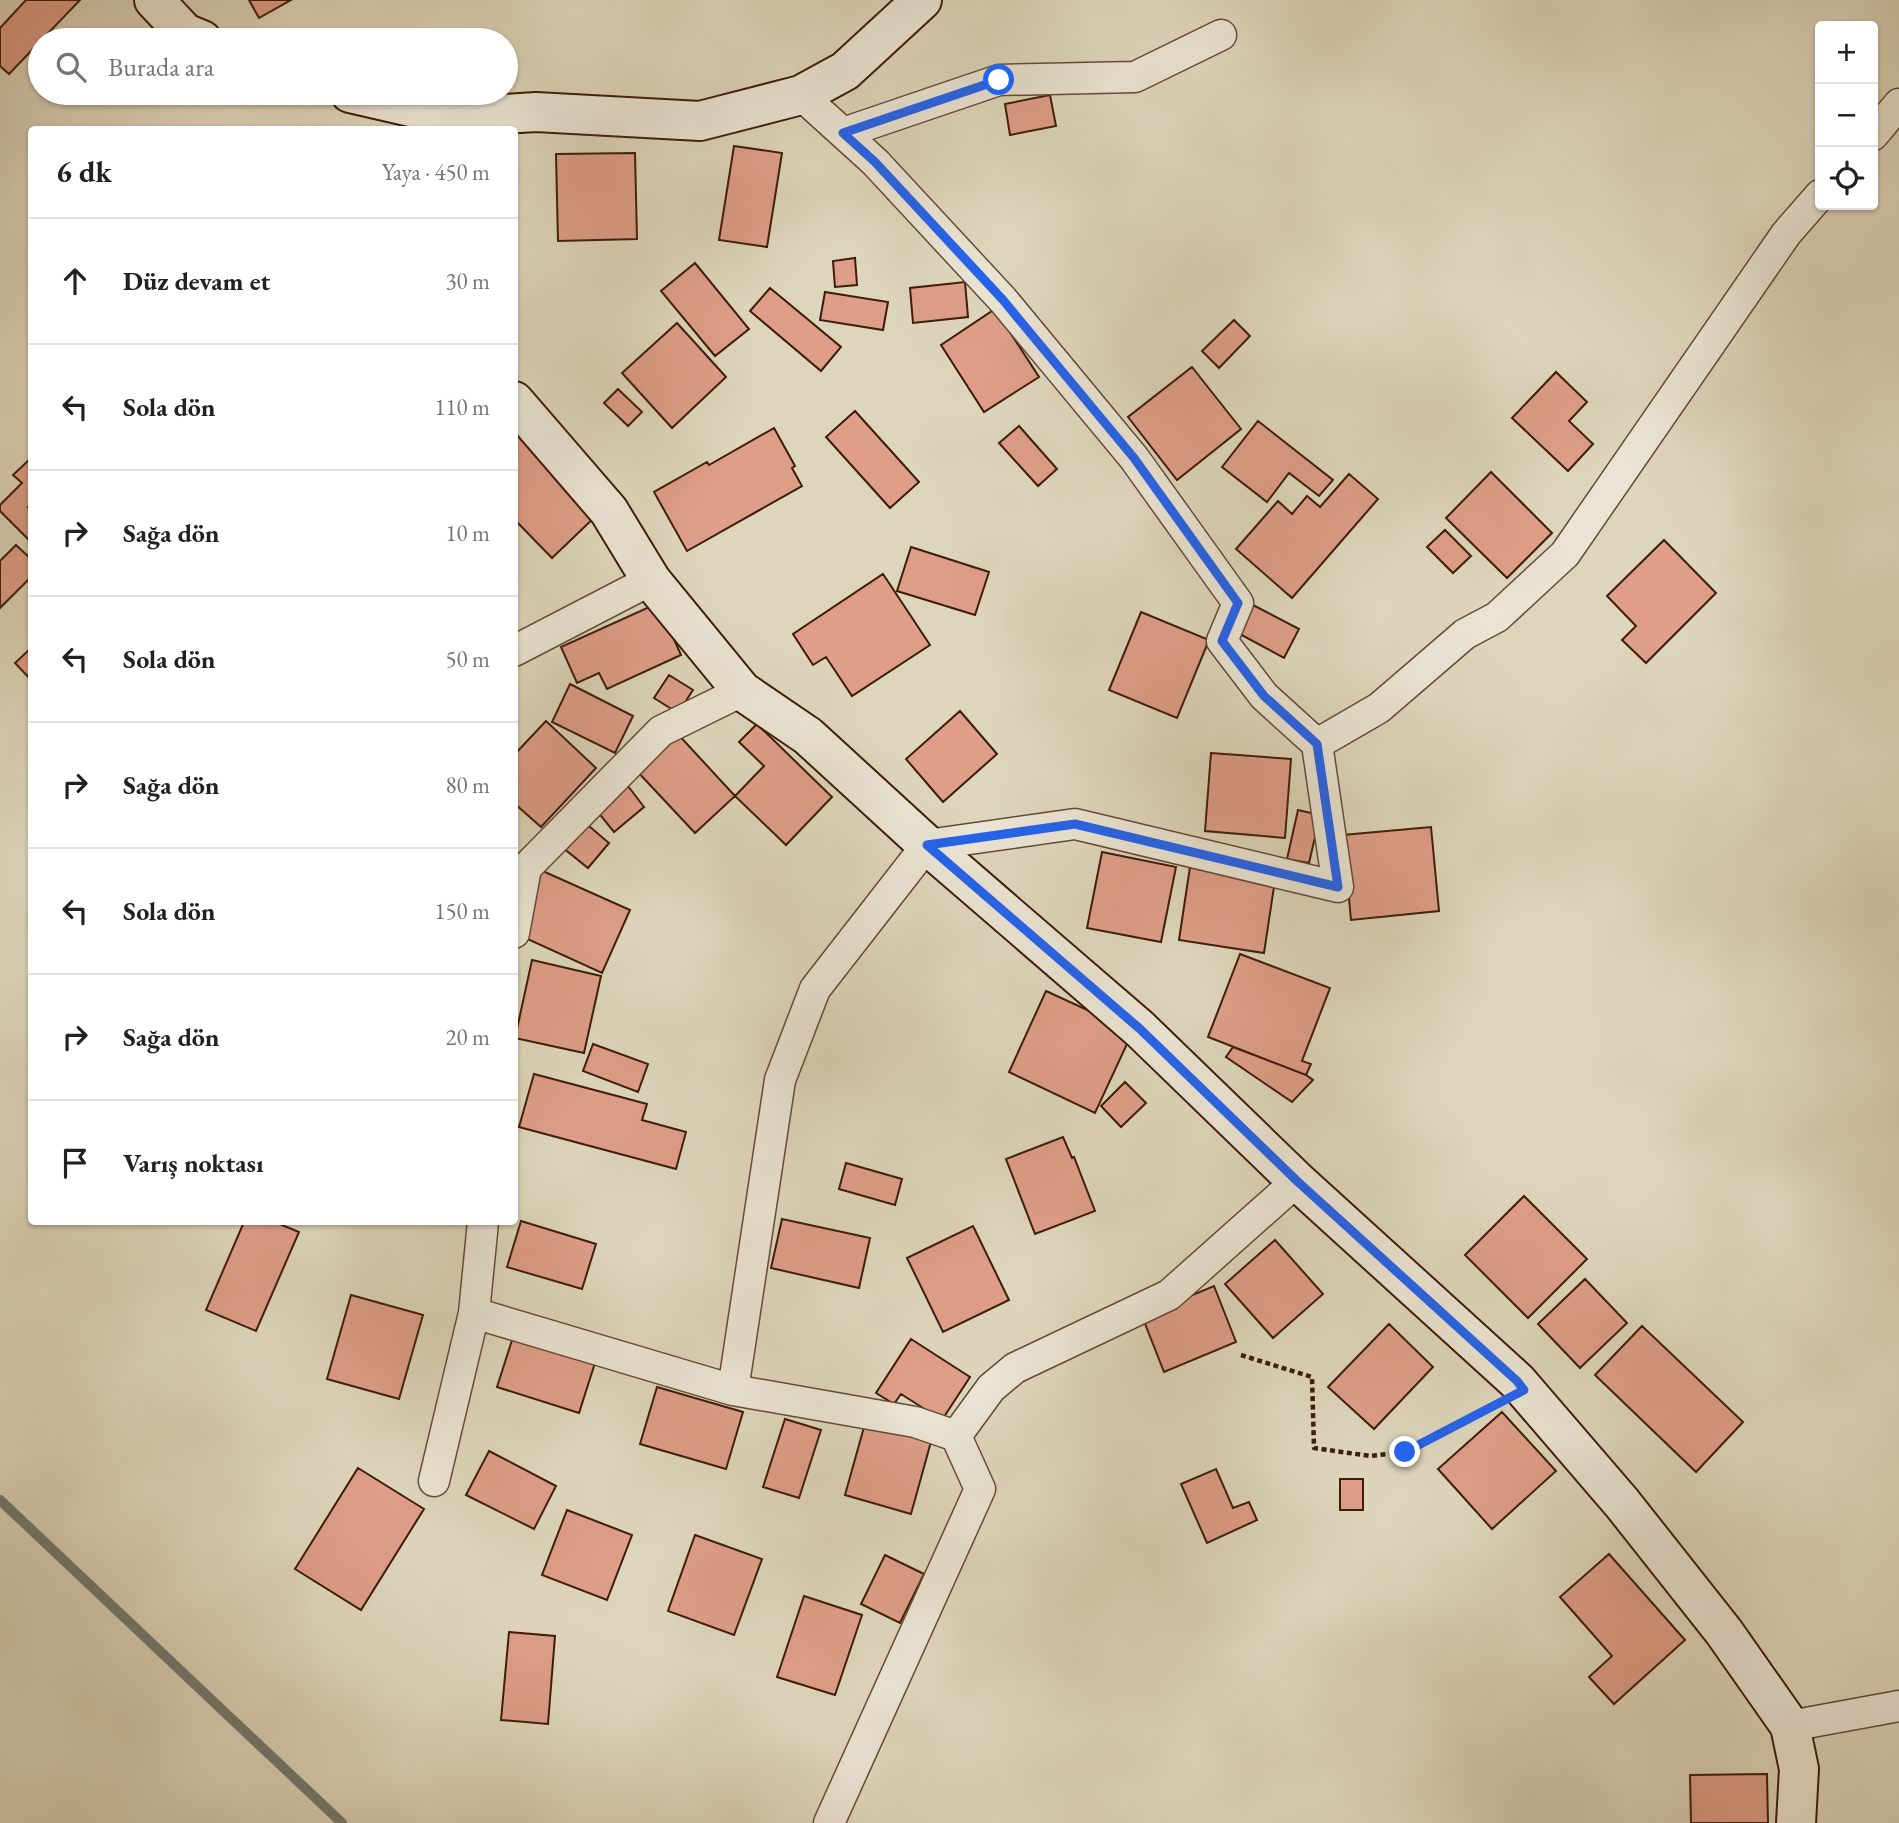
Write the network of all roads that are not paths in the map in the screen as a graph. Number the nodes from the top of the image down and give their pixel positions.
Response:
1 (154, 0) edge
2 (922, 0) edge
3 (180, 28) edge
4 (1221, 35) dead end
5 (801, 95) junction
6 (1899, 104) edge
7 (390, 105) edge
8 (450, 123) edge
9 (1878, 129) edge
10 (843, 133) junction
11 (1815, 201) edge
12 (518, 406) edge
13 (651, 580) junction
14 (518, 649) edge
15 (742, 691) junction
16 (1317, 744) junction
17 (927, 845) junction
18 (518, 911) edge
19 (1297, 1181) junction
20 (483, 1225) edge
21 (474, 1313) junction
22 (733, 1390) junction
23 (956, 1436) junction
24 (435, 1481) dead end
25 (1899, 1706) edge
26 (1790, 1726) junction
27 (830, 1823) edge
28 (1796, 1823) edge

1 - 3 street
2 - 5 street
4 - 10 street
5 - 8 street
5 - 10 street
6 - 9 street
7 - 8 street
10 - 16 street
11 - 16 street
12 - 13 street
13 - 14 street
13 - 15 street
15 - 17 street
15 - 18 street
16 - 17 street
17 - 19 street
17 - 22 street
19 - 23 street
19 - 26 street
20 - 21 street
21 - 22 street
21 - 24 street
22 - 23 street
23 - 27 street
25 - 26 street
26 - 28 street

